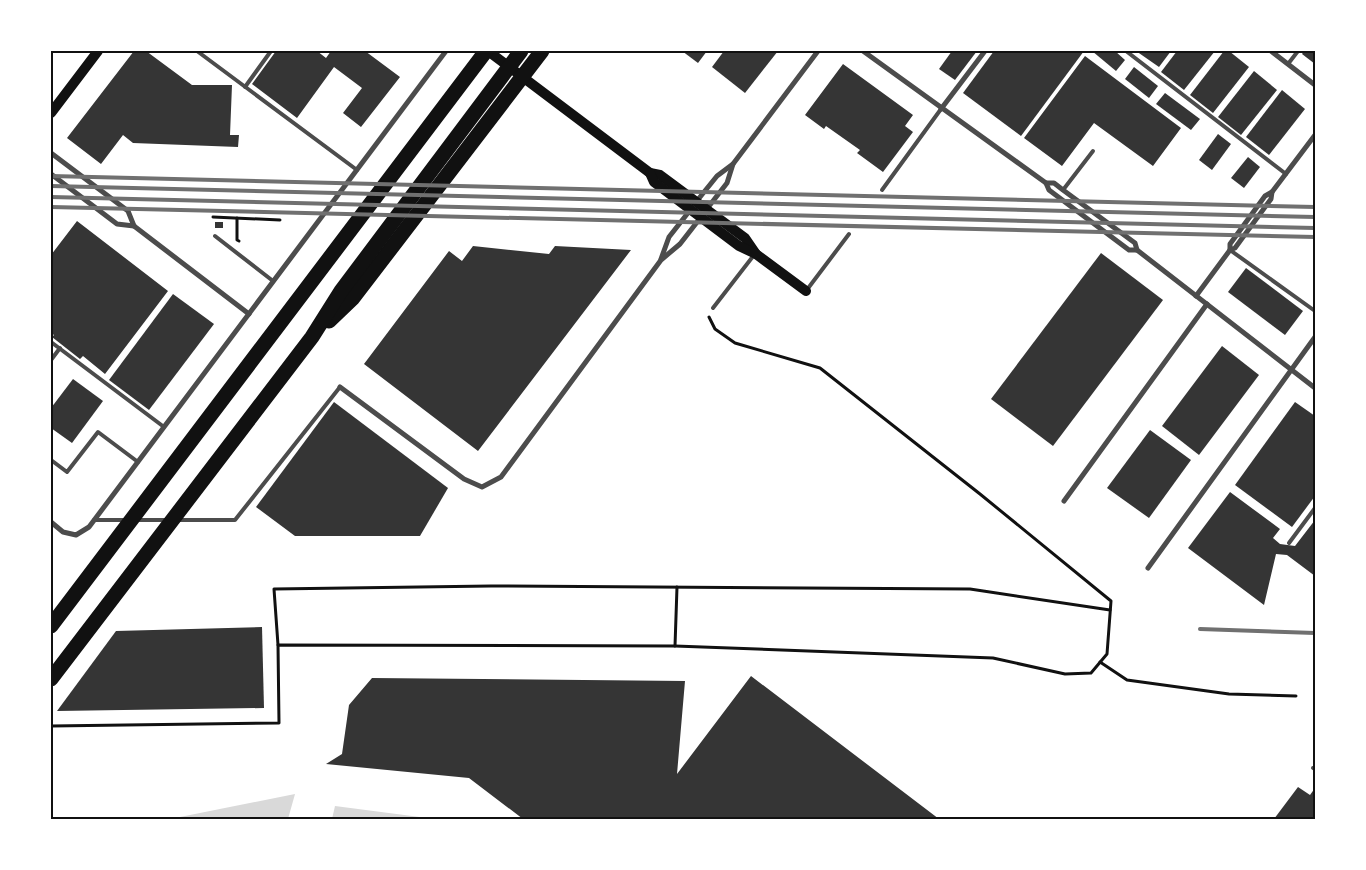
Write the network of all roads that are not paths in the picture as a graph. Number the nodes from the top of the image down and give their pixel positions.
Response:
1 (98, 51) edge
2 (197, 51) edge
3 (272, 51) edge
4 (446, 51) edge
5 (487, 51) edge
6 (521, 51) edge
7 (542, 51) edge
8 (818, 51) edge
9 (863, 51) edge
10 (985, 51) edge
11 (1126, 51) edge
12 (1271, 51) edge
13 (1298, 51) edge
14 (1288, 64) junction
15 (1315, 84) edge
16 (245, 86) junction
17 (941, 109) junction
18 (51, 113) edge
19 (1315, 135) edge
20 (1094, 151) dead end
21 (51, 153) edge
22 (733, 164) junction
23 (357, 170) junction
24 (51, 174) edge
25 (1286, 174) junction
26 (1046, 183) junction
27 (882, 190) dead end
28 (1063, 190) junction
29 (694, 206) junction
30 (704, 213) junction
31 (134, 226) junction
32 (849, 234) dead end
33 (215, 236) dead end
34 (1137, 250) junction
35 (1230, 250) junction
36 (756, 254) junction
37 (660, 260) junction
38 (273, 281) junction
39 (806, 291) joint
40 (1196, 296) junction
41 (1207, 304) junction
42 (713, 308) road end
43 (1315, 311) edge
44 (249, 314) junction
45 (1315, 337) edge
46 (312, 338) junction
47 (51, 342) edge
48 (60, 348) junction
49 (51, 360) edge
50 (1291, 369) junction
51 (340, 387) joint
52 (1315, 388) edge
53 (164, 427) junction
54 (51, 460) edge
55 (138, 462) junction
56 (1064, 501) dead end
57 (1315, 508) edge
58 (94, 520) junction
59 (51, 522) edge
60 (1289, 543) dead end
61 (1148, 568) dead end
62 (51, 626) edge
63 (51, 679) edge

1 - 18 main road
2 - 16 lane
3 - 16 lane
4 - 23 street
5 - 29 main road
5 - 62 highway
6 - 46 highway
7 - 46 highway
8 - 22 street
9 - 17 street
10 - 17 street
11 - 25 lane
12 - 14 street
13 - 14 lane
14 - 15 street
16 - 23 lane
17 - 26 street
17 - 27 lane
19 - 25 street
20 - 28 lane
21 - 31 street
22 - 29 street
22 - 30 street
23 - 38 street
24 - 31 street
25 - 35 street
26 - 28 street
26 - 34 street
28 - 34 street
29 - 30 main road
29 - 37 street
30 - 36 main road
30 - 37 street
31 - 44 street
32 - 39 lane
33 - 38 lane
34 - 40 street
35 - 40 street
35 - 43 lane
36 - 39 main road
36 - 42 lane
37 - 51 street
38 - 44 street
40 - 41 street
41 - 50 street
41 - 56 street
44 - 53 street
45 - 50 street
46 - 63 highway
47 - 48 lane
48 - 49 lane
48 - 53 lane
50 - 52 street
50 - 61 street
51 - 58 lane
53 - 55 street
54 - 55 lane
55 - 58 street
57 - 60 lane
58 - 59 street

